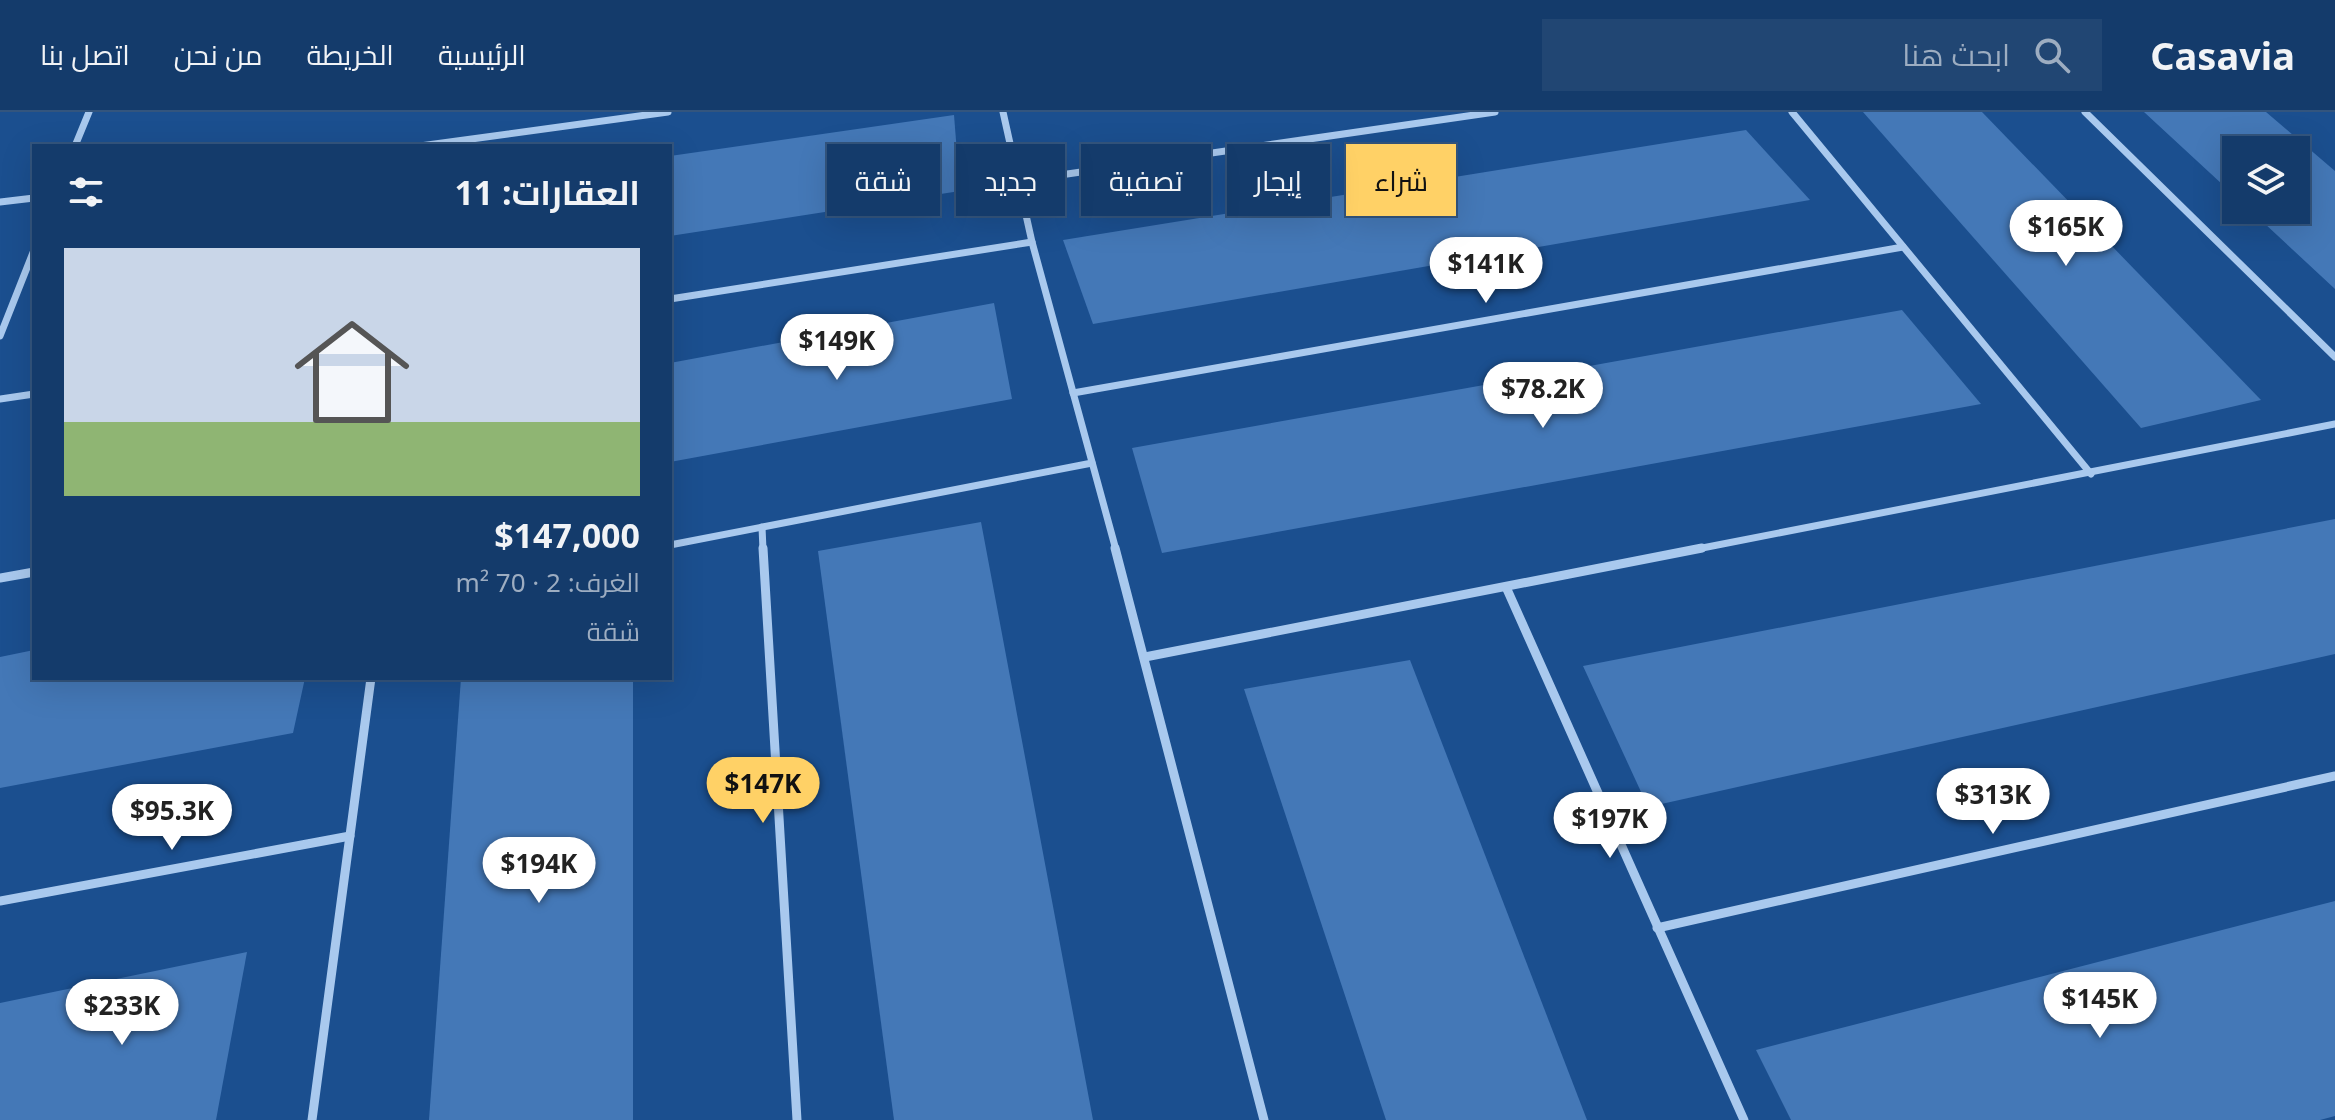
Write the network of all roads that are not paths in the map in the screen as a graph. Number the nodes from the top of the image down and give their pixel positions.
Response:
1 (89, 112) edge
2 (668, 112) edge
3 (1003, 112) edge
4 (1495, 112) edge
5 (1792, 112) edge
6 (2085, 112) edge
7 (76, 144) edge
8 (435, 144) edge
9 (1010, 144) edge
10 (1065, 174) edge
11 (32, 198) edge
12 (0, 202) edge
13 (1026, 216) edge
14 (1032, 242) junction
15 (1903, 247) junction
16 (32, 255) edge
17 (672, 299) edge
18 (0, 336) edge
19 (2335, 357) edge
20 (1073, 393) junction
21 (32, 394) edge
22 (0, 399) edge
23 (2335, 424) edge
24 (1092, 463) junction
25 (2091, 474) junction
26 (762, 527) junction
27 (672, 545) edge
28 (32, 572) edge
29 (0, 578) edge
30 (1506, 587) junction
31 (1145, 657) junction
32 (371, 680) edge
33 (2335, 776) edge
34 (350, 836) junction
35 (0, 901) edge
36 (1657, 928) junction
37 (312, 1120) edge
38 (797, 1120) edge
39 (1264, 1120) edge
40 (1744, 1120) edge

1 - 7 street
2 - 8 street
3 - 9 street
4 - 10 street
5 - 15 street
6 - 19 street
11 - 12 street
13 - 14 street
14 - 17 street
14 - 20 street
15 - 20 street
15 - 25 street
16 - 18 street
20 - 24 street
21 - 22 street
23 - 25 street
24 - 26 street
24 - 31 street
25 - 30 street
26 - 27 street
26 - 38 street
28 - 29 street
30 - 31 street
30 - 36 street
31 - 39 street
32 - 34 street
33 - 36 street
34 - 35 street
34 - 37 street
36 - 40 street

